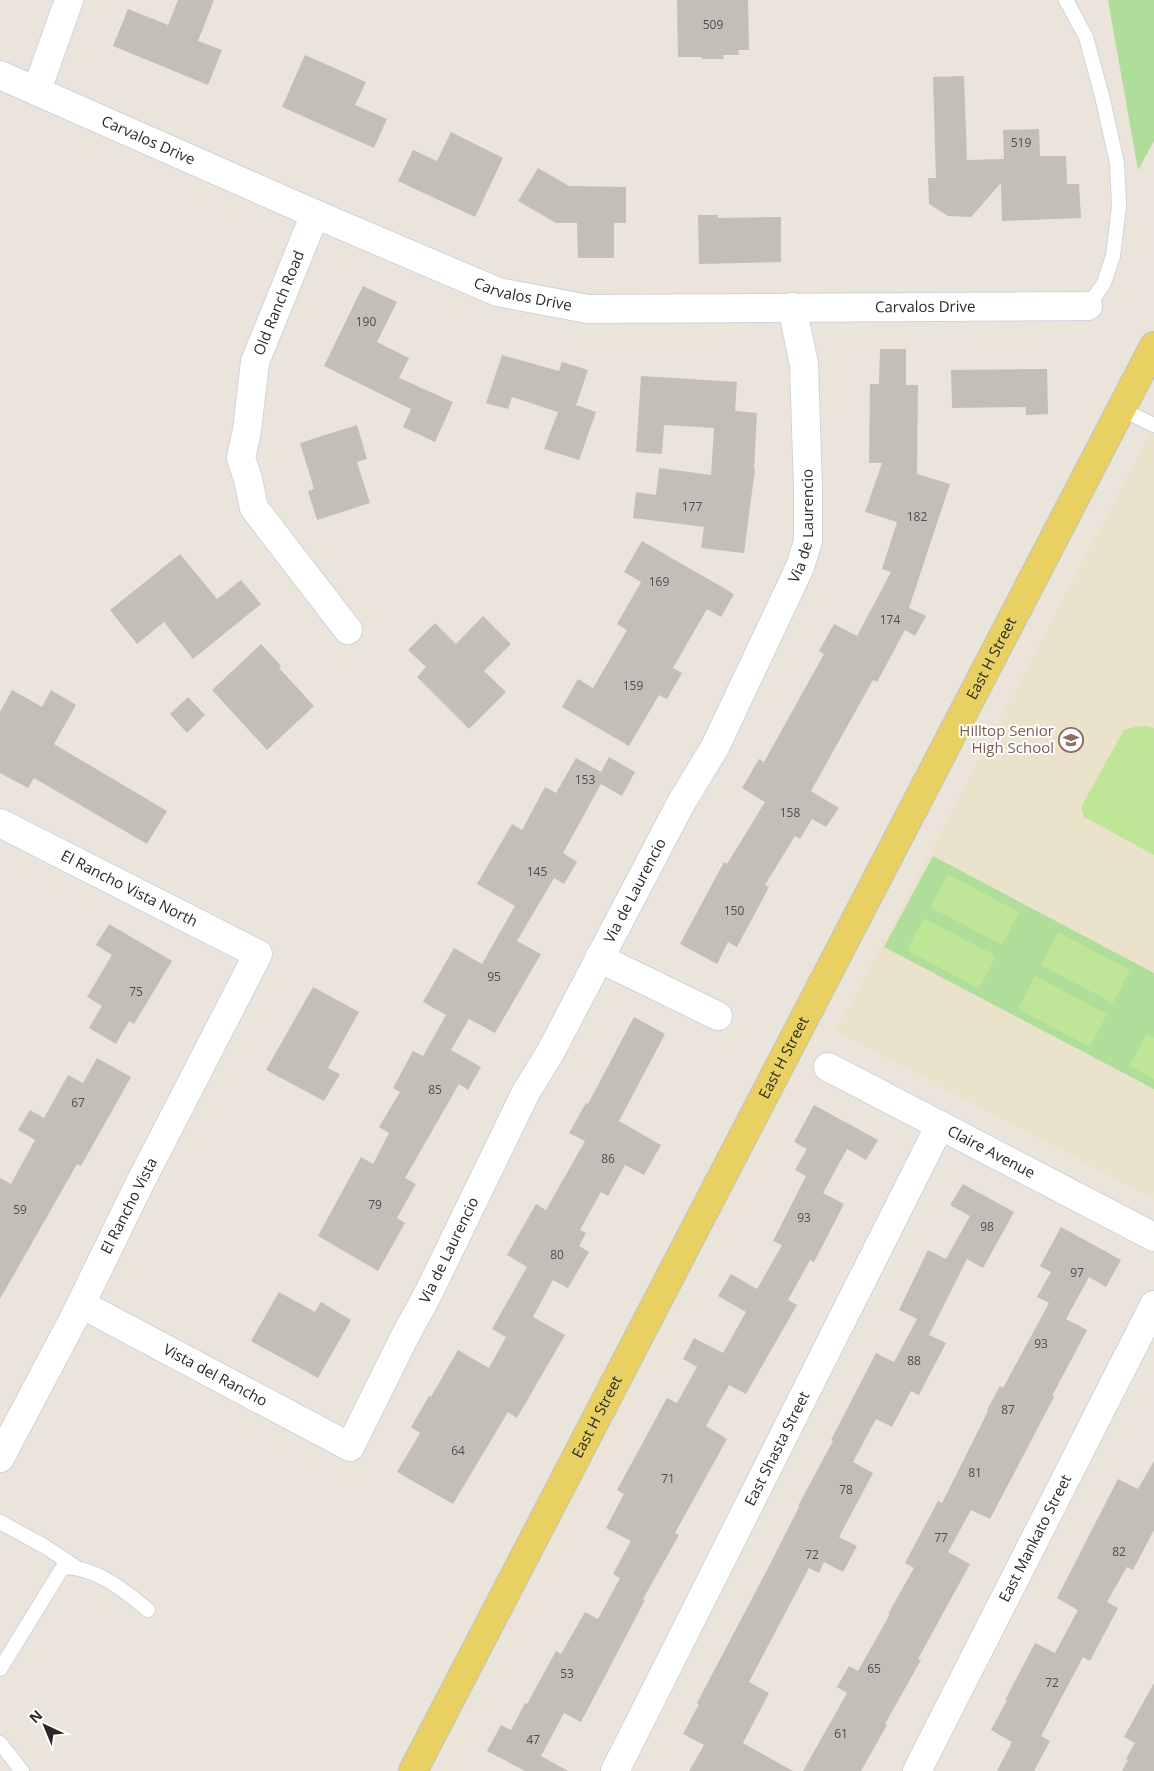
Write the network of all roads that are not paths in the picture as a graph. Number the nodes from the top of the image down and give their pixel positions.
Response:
1 (69, 0) edge
2 (1066, 0) edge
3 (0, 75) edge
4 (37, 90) junction
5 (315, 214) junction
6 (1088, 306) joint
7 (792, 307) junction
8 (1154, 346) edge
9 (1121, 409) junction
10 (1154, 425) edge
11 (348, 630) dead end
12 (0, 823) edge
13 (258, 954) joint
14 (600, 958) junction
15 (718, 1016) dead end
16 (828, 1067) dead end
17 (940, 1125) junction
18 (1154, 1237) edge
19 (81, 1304) junction
20 (1154, 1305) edge
21 (350, 1446) joint
22 (0, 1458) edge
23 (0, 1522) edge
24 (76, 1567) junction
25 (148, 1610) dead end
26 (0, 1669) edge
27 (0, 1744) edge
28 (22, 1771) edge
29 (414, 1771) edge
30 (615, 1771) edge
31 (917, 1771) edge

1 - 4 street
2 - 6 lane
3 - 4 street, Carvalos Drive
4 - 5 street, Carvalos Drive
5 - 7 street, Carvalos Drive
5 - 11 street, Old Ranch Road
6 - 7 street, Carvalos Drive
7 - 14 street, Via de Laurencio
8 - 9 main road, East H Street
9 - 10 lane
9 - 29 main road, East H Street
12 - 13 street, El Rancho Vista North
13 - 19 street, El Rancho Vista
14 - 15 street
14 - 21 street, Via de Laurencio
16 - 17 street, Claire Avenue
17 - 18 street, Claire Avenue
17 - 30 street, East Shasta Street
19 - 21 street, Vista del Rancho
19 - 22 street, El Rancho Vista
20 - 31 street, East Mankato Street
23 - 24 lane
24 - 25 lane
24 - 26 lane
27 - 28 lane

